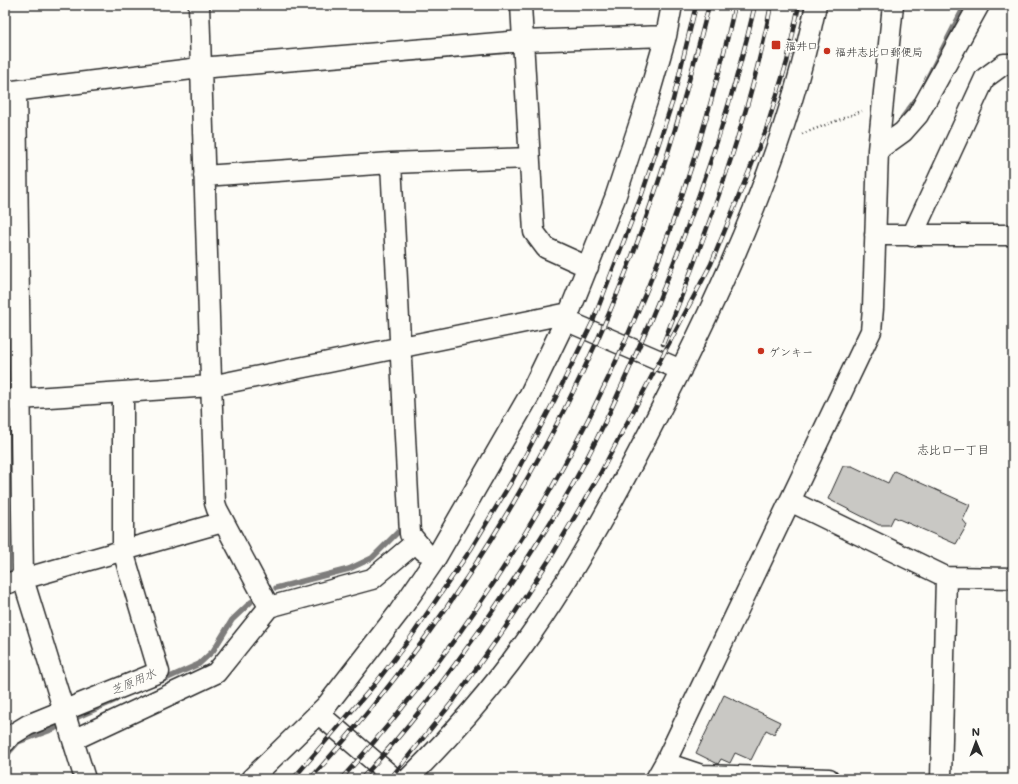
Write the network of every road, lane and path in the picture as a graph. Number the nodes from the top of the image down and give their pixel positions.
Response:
1 (199, 5) edge
2 (521, 5) edge
3 (672, 5) edge
4 (816, 5) edge
5 (893, 5) edge
6 (979, 5) edge
7 (666, 36) junction
8 (522, 42) junction
9 (1013, 64) edge
10 (200, 68) junction
11 (10, 91) edge
12 (884, 96) junction
13 (777, 145) junction
14 (878, 150) junction
15 (529, 158) junction
16 (391, 163) junction
17 (204, 176) junction
18 (1013, 235) edge
19 (875, 236) junction
20 (912, 236) junction
21 (588, 267) junction
22 (567, 317) junction
23 (402, 346) junction
24 (681, 370) junction
25 (211, 386) junction
26 (123, 392) junction
27 (13, 400) edge
28 (790, 501) junction
29 (223, 522) junction
30 (416, 542) junction
31 (123, 551) junction
32 (434, 561) junction
33 (946, 577) junction
34 (1013, 578) edge
35 (14, 581) edge
36 (269, 607) junction
37 (64, 710) junction
38 (319, 714) junction
39 (73, 740) junction
40 (5, 742) edge
41 (660, 771) edge
42 (85, 779) edge
43 (251, 779) edge
44 (395, 779) edge
45 (408, 779) edge
46 (829, 779) edge
47 (940, 779) edge

1 - 10 street
2 - 8 street
3 - 7 street
4 - 13 street
5 - 12 street
6 - 14 street
7 - 8 street
7 - 21 street
8 - 10 street
8 - 15 street
9 - 20 street
10 - 11 street
10 - 17 street
11 - 27 street
12 - 13 path
12 - 14 street
13 - 24 street
14 - 19 street
15 - 16 street
15 - 21 street
16 - 17 street
16 - 23 street
17 - 25 street
18 - 20 street
19 - 20 street
19 - 28 street
21 - 22 street
22 - 23 street
22 - 24 street
22 - 32 street
23 - 25 street
23 - 30 street
24 - 45 street
25 - 26 street
25 - 29 street
26 - 27 street
26 - 31 street
27 - 35 street
28 - 33 street
28 - 41 street
29 - 31 street
29 - 36 street
30 - 32 street
30 - 36 street
31 - 35 street
31 - 37 street
32 - 38 street
33 - 34 street
33 - 47 street
35 - 37 street
36 - 39 street
37 - 39 street
37 - 40 street
38 - 43 street
38 - 44 street
39 - 42 street
41 - 46 street

